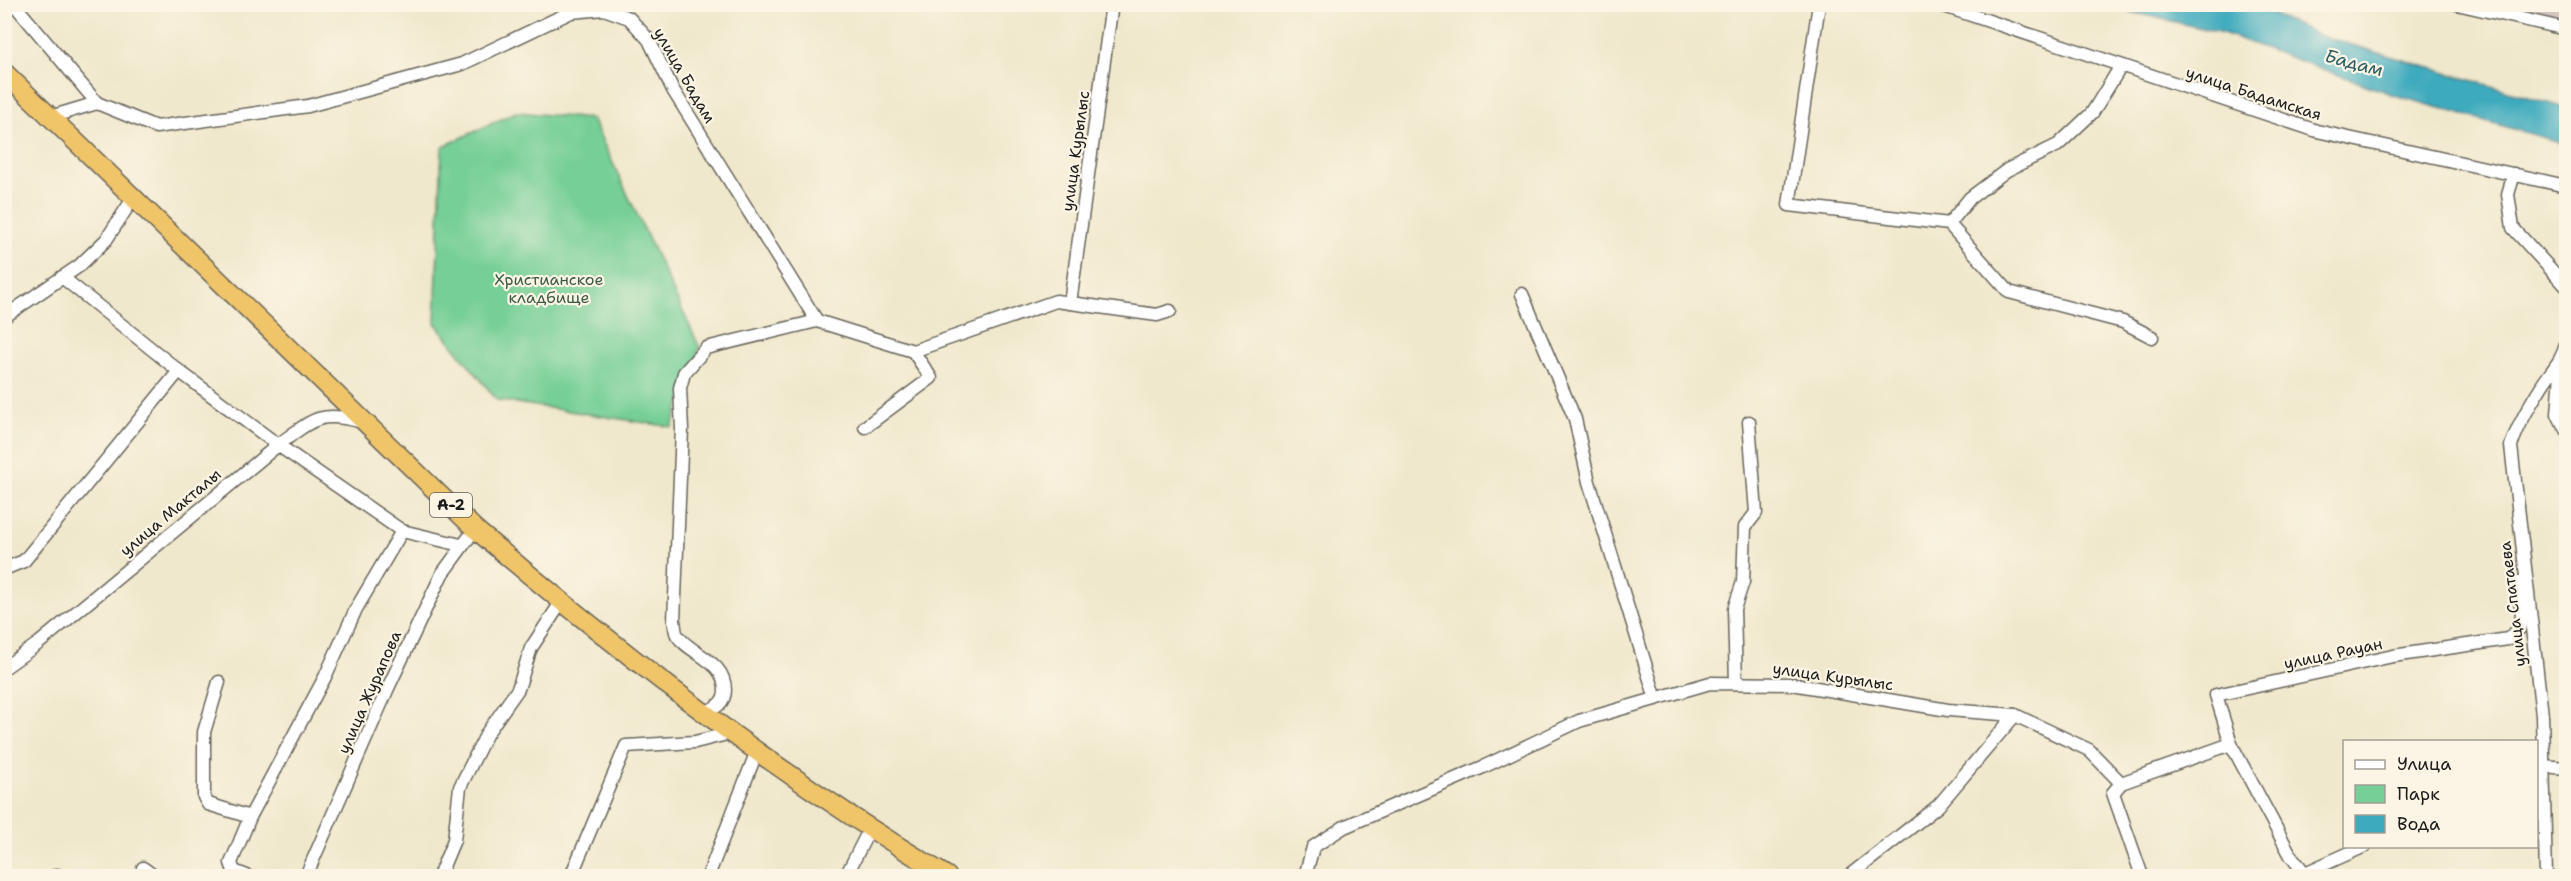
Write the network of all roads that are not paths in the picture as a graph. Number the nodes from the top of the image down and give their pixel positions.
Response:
1 (14, 4) edge
2 (1112, 4) edge
3 (1819, 4) edge
4 (1938, 4) edge
5 (2457, 4) edge
6 (2566, 29) edge
7 (2121, 66) junction
8 (4, 72) edge
9 (97, 103) junction
10 (50, 117) junction
11 (2514, 174) junction
12 (2566, 186) edge
13 (134, 197) junction
14 (1949, 224) junction
15 (62, 277) junction
16 (2566, 286) edge
17 (1522, 294) dead end
18 (1070, 303) junction
19 (1170, 311) dead end
20 (4, 317) edge
21 (817, 321) junction
22 (2152, 337) dead end
23 (2566, 343) edge
24 (913, 351) junction
25 (2562, 358) junction
26 (179, 371) junction
27 (1749, 422) dead end
28 (369, 424) junction
29 (865, 427) dead end
30 (2566, 430) edge
31 (278, 445) junction
32 (2518, 515) junction
33 (475, 529) junction
34 (402, 531) junction
35 (461, 546) junction
36 (4, 569) edge
37 (562, 601) junction
38 (4, 668) edge
39 (219, 682) dead end
40 (1736, 683) junction
41 (1656, 699) junction
42 (705, 713) junction
43 (2015, 716) junction
44 (731, 733) junction
45 (2231, 744) junction
46 (757, 751) junction
47 (2541, 761) edge
48 (2566, 768) edge
49 (2121, 783) junction
50 (250, 817) junction
51 (869, 830) junction
52 (2361, 848) edge
53 (143, 868) dead end
54 (232, 874) edge
55 (2306, 875) edge
56 (154, 876) edge
57 (247, 876) edge
58 (306, 876) edge
59 (439, 876) edge
60 (571, 876) edge
61 (708, 876) edge
62 (846, 876) edge
63 (947, 876) edge
64 (1308, 876) edge
65 (1849, 876) edge
66 (2142, 876) edge
67 (2546, 876) edge

1 - 9 street
2 - 18 street, улица Курылыс
3 - 14 street
4 - 7 street, улица Бадамская
5 - 6 street
7 - 11 street, улица Бадамская
7 - 14 street
8 - 10 highway, A-2
9 - 10 street
9 - 21 street, улица Бадам
10 - 13 highway, A-2
11 - 12 street, улица Бадамская
11 - 16 street
13 - 15 street
13 - 28 highway, A-2
14 - 22 street
15 - 20 street
15 - 26 street
17 - 41 street
18 - 19 street
18 - 24 street
21 - 24 street
21 - 42 street
23 - 25 street, улица Спатаева
24 - 29 street
25 - 30 street
25 - 32 street, улица Спатаева
26 - 31 street
26 - 36 street
27 - 40 street
28 - 31 street, улица Макталы
28 - 33 highway, A-2
31 - 34 street
31 - 38 street, улица Макталы
32 - 45 street, улица Рауан
32 - 47 street, улица Спатаева
33 - 35 street, улица Журапова
33 - 37 highway, A-2
34 - 35 street
34 - 50 street
35 - 58 street, улица Журапова
37 - 42 highway, A-2
37 - 59 street
39 - 50 street
40 - 41 street, улица Курылыс
40 - 43 street, улица Курылыс
41 - 64 street, улица Курылыс
42 - 44 highway, A-2
43 - 49 street, улица Курылыс
43 - 65 street
44 - 46 highway, A-2
44 - 60 street
45 - 49 street
45 - 55 street
46 - 51 highway, A-2
46 - 61 street
47 - 48 street
47 - 67 street, улица Спатаева
49 - 66 street
50 - 54 street
51 - 62 street
51 - 63 highway, A-2
52 - 55 street
53 - 56 street
54 - 57 street

